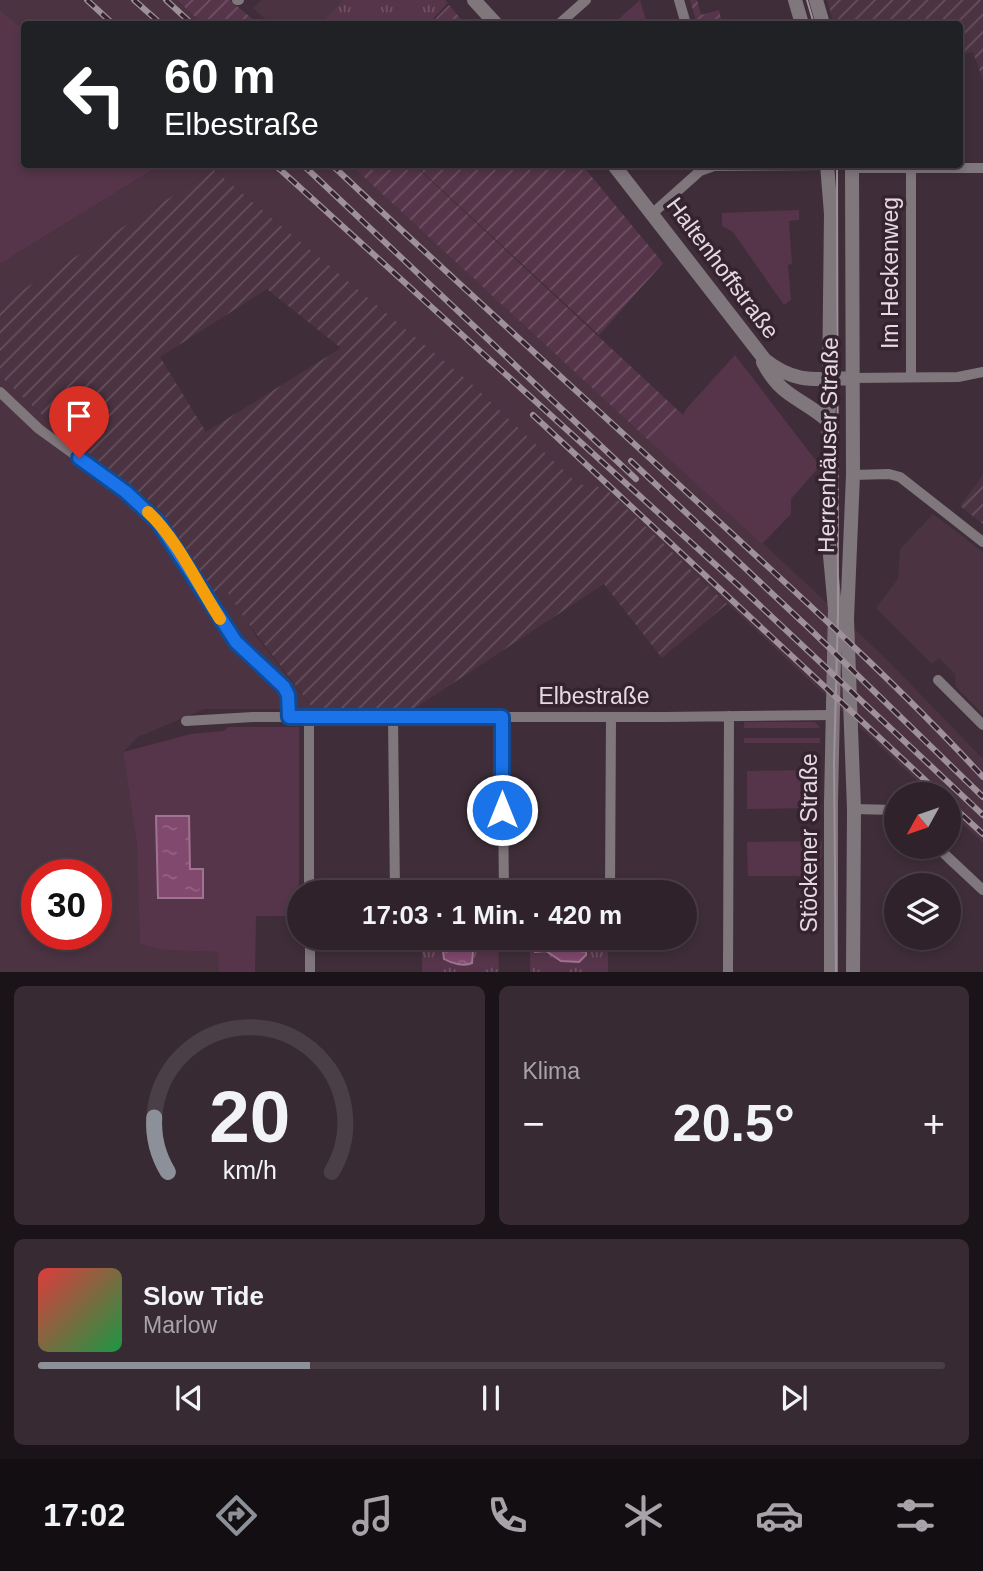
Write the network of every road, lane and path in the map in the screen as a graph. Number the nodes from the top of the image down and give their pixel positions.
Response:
1 (474, 0) edge
2 (586, 0) edge
3 (679, 0) edge
4 (795, 0) edge
5 (816, 0) edge
6 (493, 21) edge
7 (562, 21) edge
8 (685, 21) edge
9 (801, 21) edge
10 (823, 21) edge
11 (616, 168) edge
12 (699, 168) edge
13 (827, 168) edge
14 (853, 168) edge
15 (911, 168) joint
16 (983, 168) edge
17 (653, 213) junction
18 (758, 353) junction
19 (983, 372) edge
20 (911, 377) junction
21 (829, 378) junction
22 (852, 378) junction
23 (0, 392) edge
24 (828, 421) junction
25 (853, 474) junction
26 (983, 542) edge
27 (938, 680) dead end
28 (834, 715) junction
29 (729, 716) junction
30 (289, 717) junction
31 (309, 717) junction
32 (502, 717) junction
33 (611, 717) junction
34 (394, 718) junction
35 (186, 722) dead end
36 (851, 725) joint
37 (983, 725) edge
38 (854, 809) junction
39 (884, 810) edge
40 (950, 859) edge
41 (309, 880) edge
42 (395, 880) edge
43 (504, 880) edge
44 (610, 880) edge
45 (983, 890) edge
46 (310, 950) edge
47 (310, 972) edge
48 (728, 972) edge
49 (831, 972) edge
50 (853, 972) edge

1 - 6 street
2 - 7 street
3 - 8 street
4 - 9 street
5 - 10 street
11 - 17 street, Haltenhoffstraße
12 - 17 street
13 - 21 street, Herrenhäuser Straße
14 - 22 street, Herrenhäuser Straße
15 - 16 street
15 - 20 street, Im Heckenweg
17 - 18 street, Haltenhoffstraße
18 - 21 street, Haltenhoffstraße
18 - 24 street
19 - 20 street
20 - 22 street
21 - 22 street, Haltenhoffstraße
21 - 24 street, Herrenhäuser Straße
22 - 25 street, Herrenhäuser Straße
23 - 30 street
24 - 28 street, Herrenhäuser Straße
25 - 26 street
25 - 36 street, Herrenhäuser Straße
27 - 37 street
28 - 29 street, Elbestraße
28 - 49 street, Stöckener Straße
29 - 33 street, Elbestraße
29 - 48 street
30 - 31 street, Elbestraße
30 - 35 street, Elbestraße
31 - 34 street, Elbestraße
31 - 41 street
32 - 33 street, Elbestraße
32 - 34 street, Elbestraße
32 - 43 street
33 - 44 street
34 - 42 street
36 - 38 street, Stöckener Straße
38 - 39 street
38 - 50 street, Stöckener Straße
40 - 45 street
46 - 47 street

